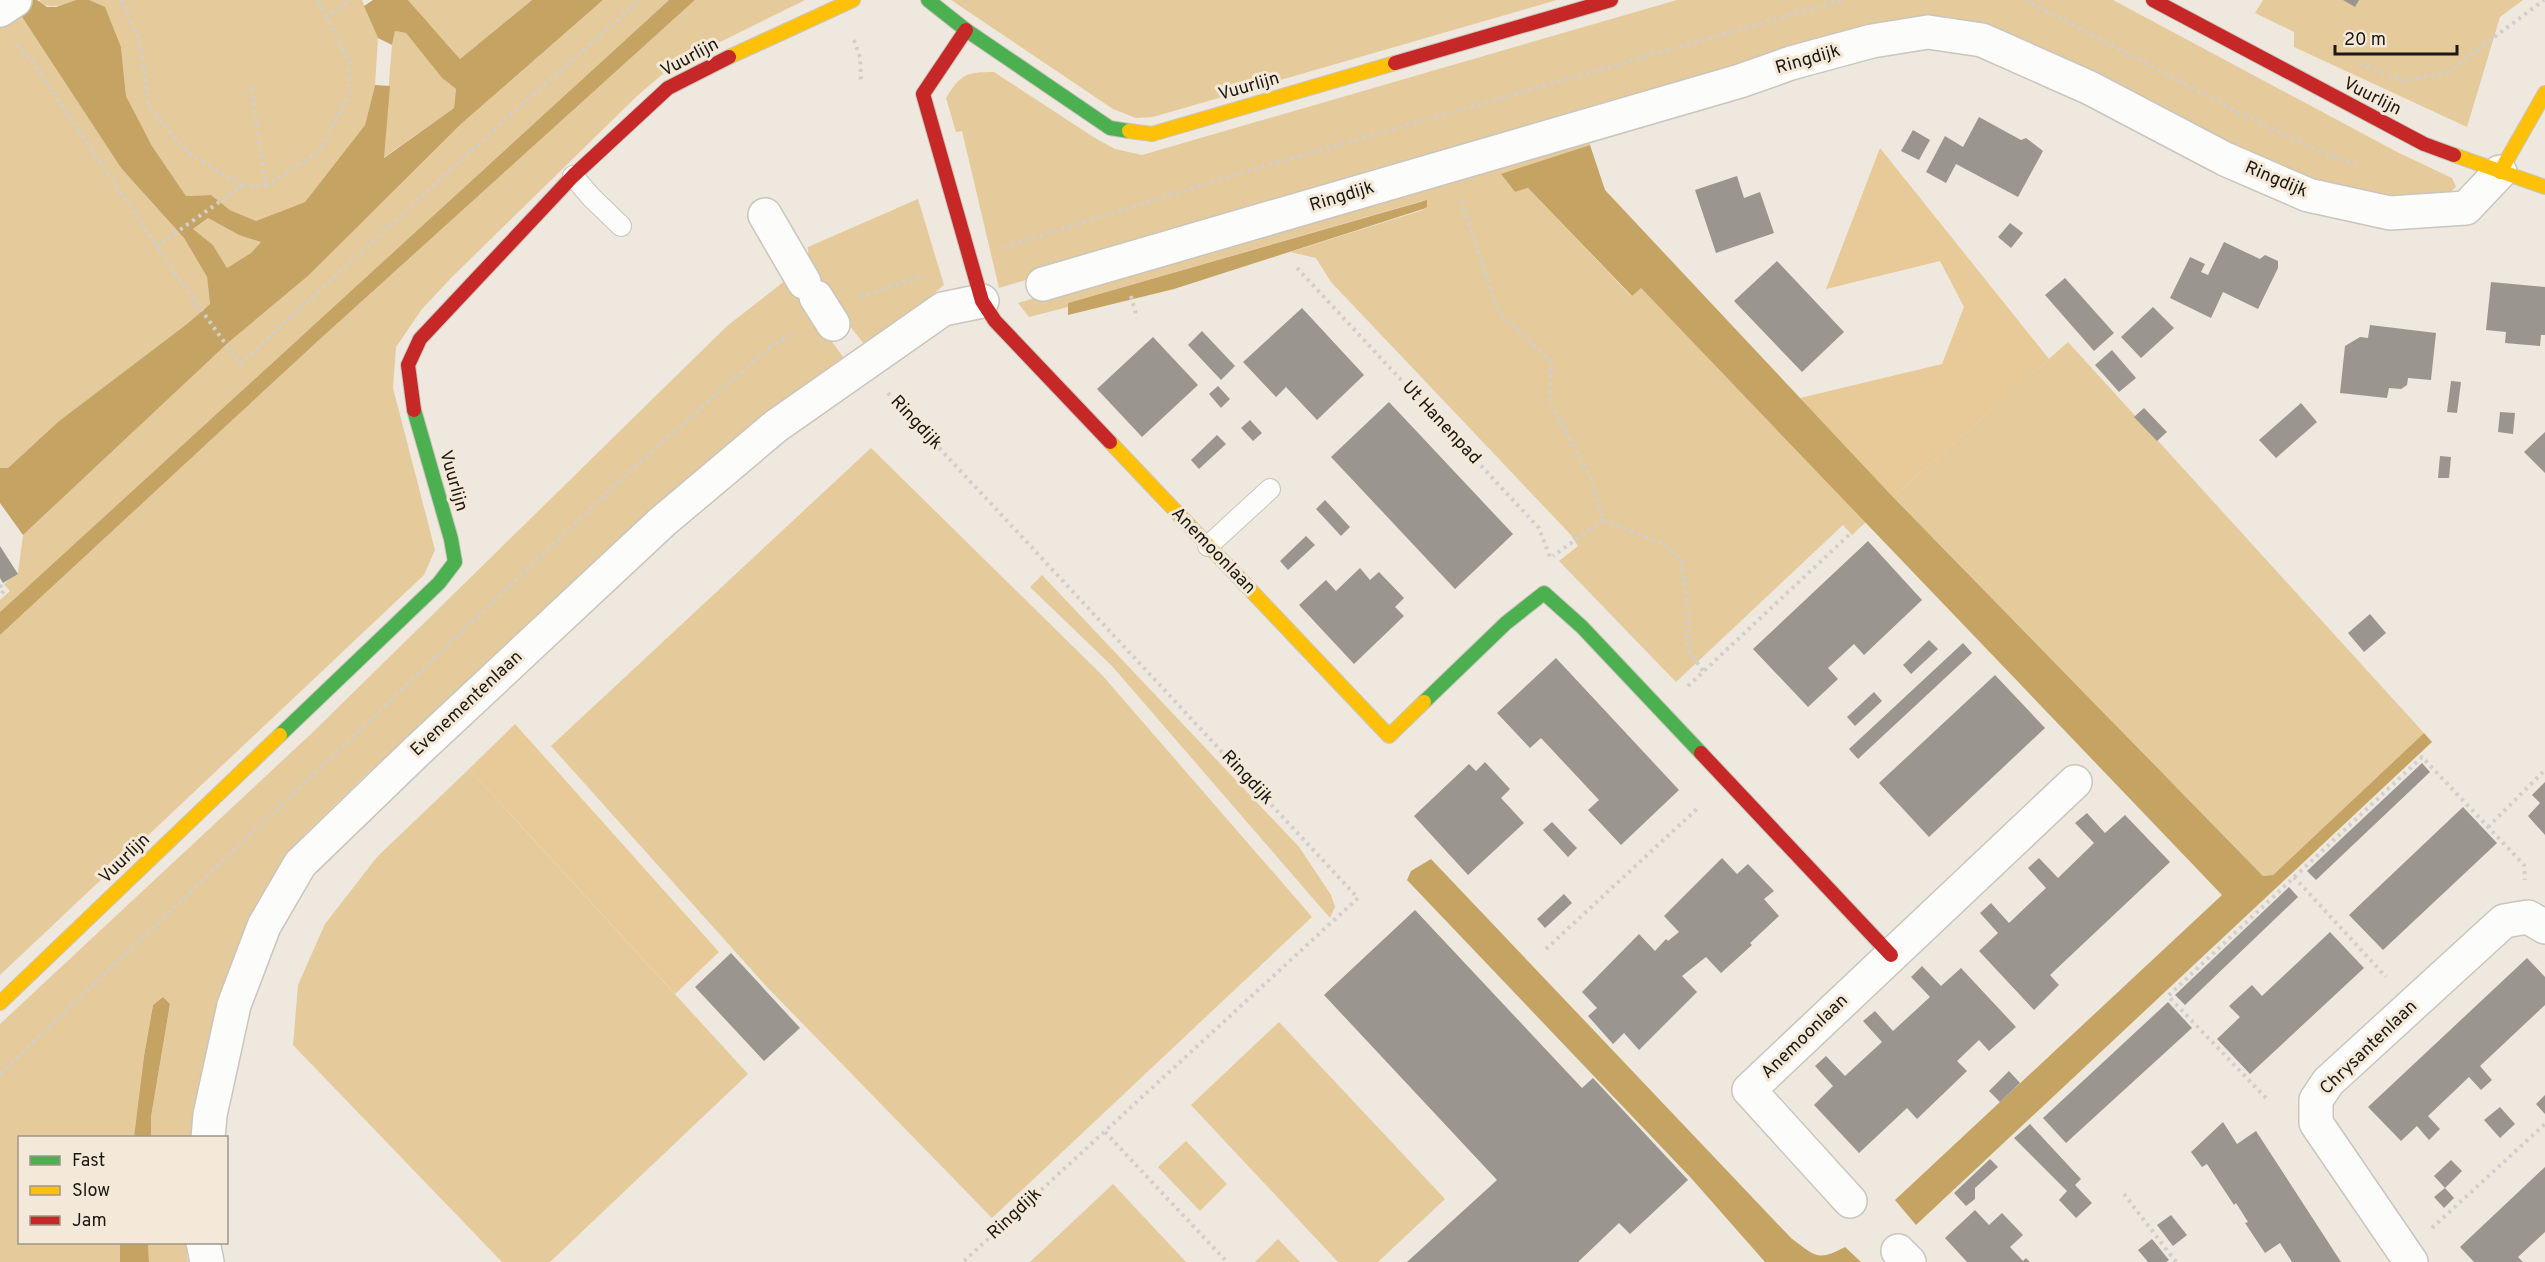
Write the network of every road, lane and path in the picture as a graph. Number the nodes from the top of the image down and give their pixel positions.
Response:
1 (122, 0) edge
2 (318, 0) edge
3 (351, 0) edge
4 (640, 0) edge
5 (928, 0) edge
6 (1611, 0) edge
7 (1842, 0) edge
8 (2025, 0) edge
9 (2153, 0) edge
10 (2544, 0) edge
11 (845, 2) edge
12 (7, 13) edge
13 (325, 17) junction
14 (966, 30) junction
15 (2353, 61) dead end
16 (251, 85) dead end
17 (2545, 93) edge
18 (1449, 165) junction
19 (2368, 167) dead end
20 (2500, 172) junction
21 (573, 176) junction
22 (242, 186) junction
23 (266, 186) junction
24 (2545, 187) edge
25 (765, 215) dead end
26 (621, 226) dead end
27 (159, 245) junction
28 (970, 258) junction
29 (1297, 268) dead end
30 (1043, 284) dead end
31 (982, 301) junction
32 (820, 304) junction
33 (863, 366) junction
34 (1270, 489) dead end
35 (1603, 520) junction
36 (1851, 533) dead end
37 (1208, 546) junction
38 (0, 585) edge
39 (0, 595) edge
40 (1704, 671) junction
41 (1660, 712) junction
42 (2545, 770) edge
43 (1726, 782) junction
44 (2075, 782) dead end
45 (2488, 827) junction
46 (2294, 877) junction
47 (2537, 922) edge
48 (1546, 950) dead end
49 (1891, 955) junction
50 (0, 1003) edge
51 (2413, 1006) junction
52 (0, 1074) edge
53 (2266, 1098) dead end
54 (2545, 1124) edge
55 (1104, 1131) junction
56 (208, 1136) edge
57 (2124, 1194) dead end
58 (1850, 1201) dead end
59 (203, 1244) edge
60 (2408, 1258) edge
61 (207, 1262) edge
62 (963, 1262) edge
63 (1227, 1262) edge
64 (2176, 1262) edge

1 - 22 path
2 - 13 path
3 - 13 path
4 - 27 path
5 - 14 street, Vuurlijn
6 - 14 street, Vuurlijn
7 - 28 path
8 - 19 path
9 - 20 street, Vuurlijn
10 - 15 path
11 - 21 street, Vuurlijn
12 - 27 path
13 - 23 path
14 - 28 street, Anemoonlaan
16 - 23 path
17 - 20 street
18 - 20 street, Ringdijk
18 - 30 street, Ringdijk
18 - 35 path
20 - 24 street
21 - 26 lane
21 - 50 street, Vuurlijn
22 - 23 path
22 - 27 path
25 - 32 street
28 - 31 street, Anemoonlaan
28 - 32 path
29 - 35 path, Ut Hanenpad
31 - 33 street
31 - 37 street, Anemoonlaan
32 - 52 path
33 - 55 path, Ringdijk
33 - 56 street, Evenementenlaan
34 - 37 lane
35 - 40 path
36 - 40 path
37 - 41 street, Anemoonlaan
38 - 39 path
40 - 41 path
41 - 43 street, Anemoonlaan
42 - 45 path
43 - 48 path
43 - 49 street, Anemoonlaan
44 - 49 street, Anemoonlaan
45 - 46 path
45 - 47 path
46 - 51 path
46 - 53 path
47 - 51 street, Chrysantenlaan
49 - 58 street, Anemoonlaan
51 - 60 street, Chrysantenlaan
54 - 60 path
55 - 62 path, Ringdijk
55 - 63 path
57 - 64 path
59 - 61 street

